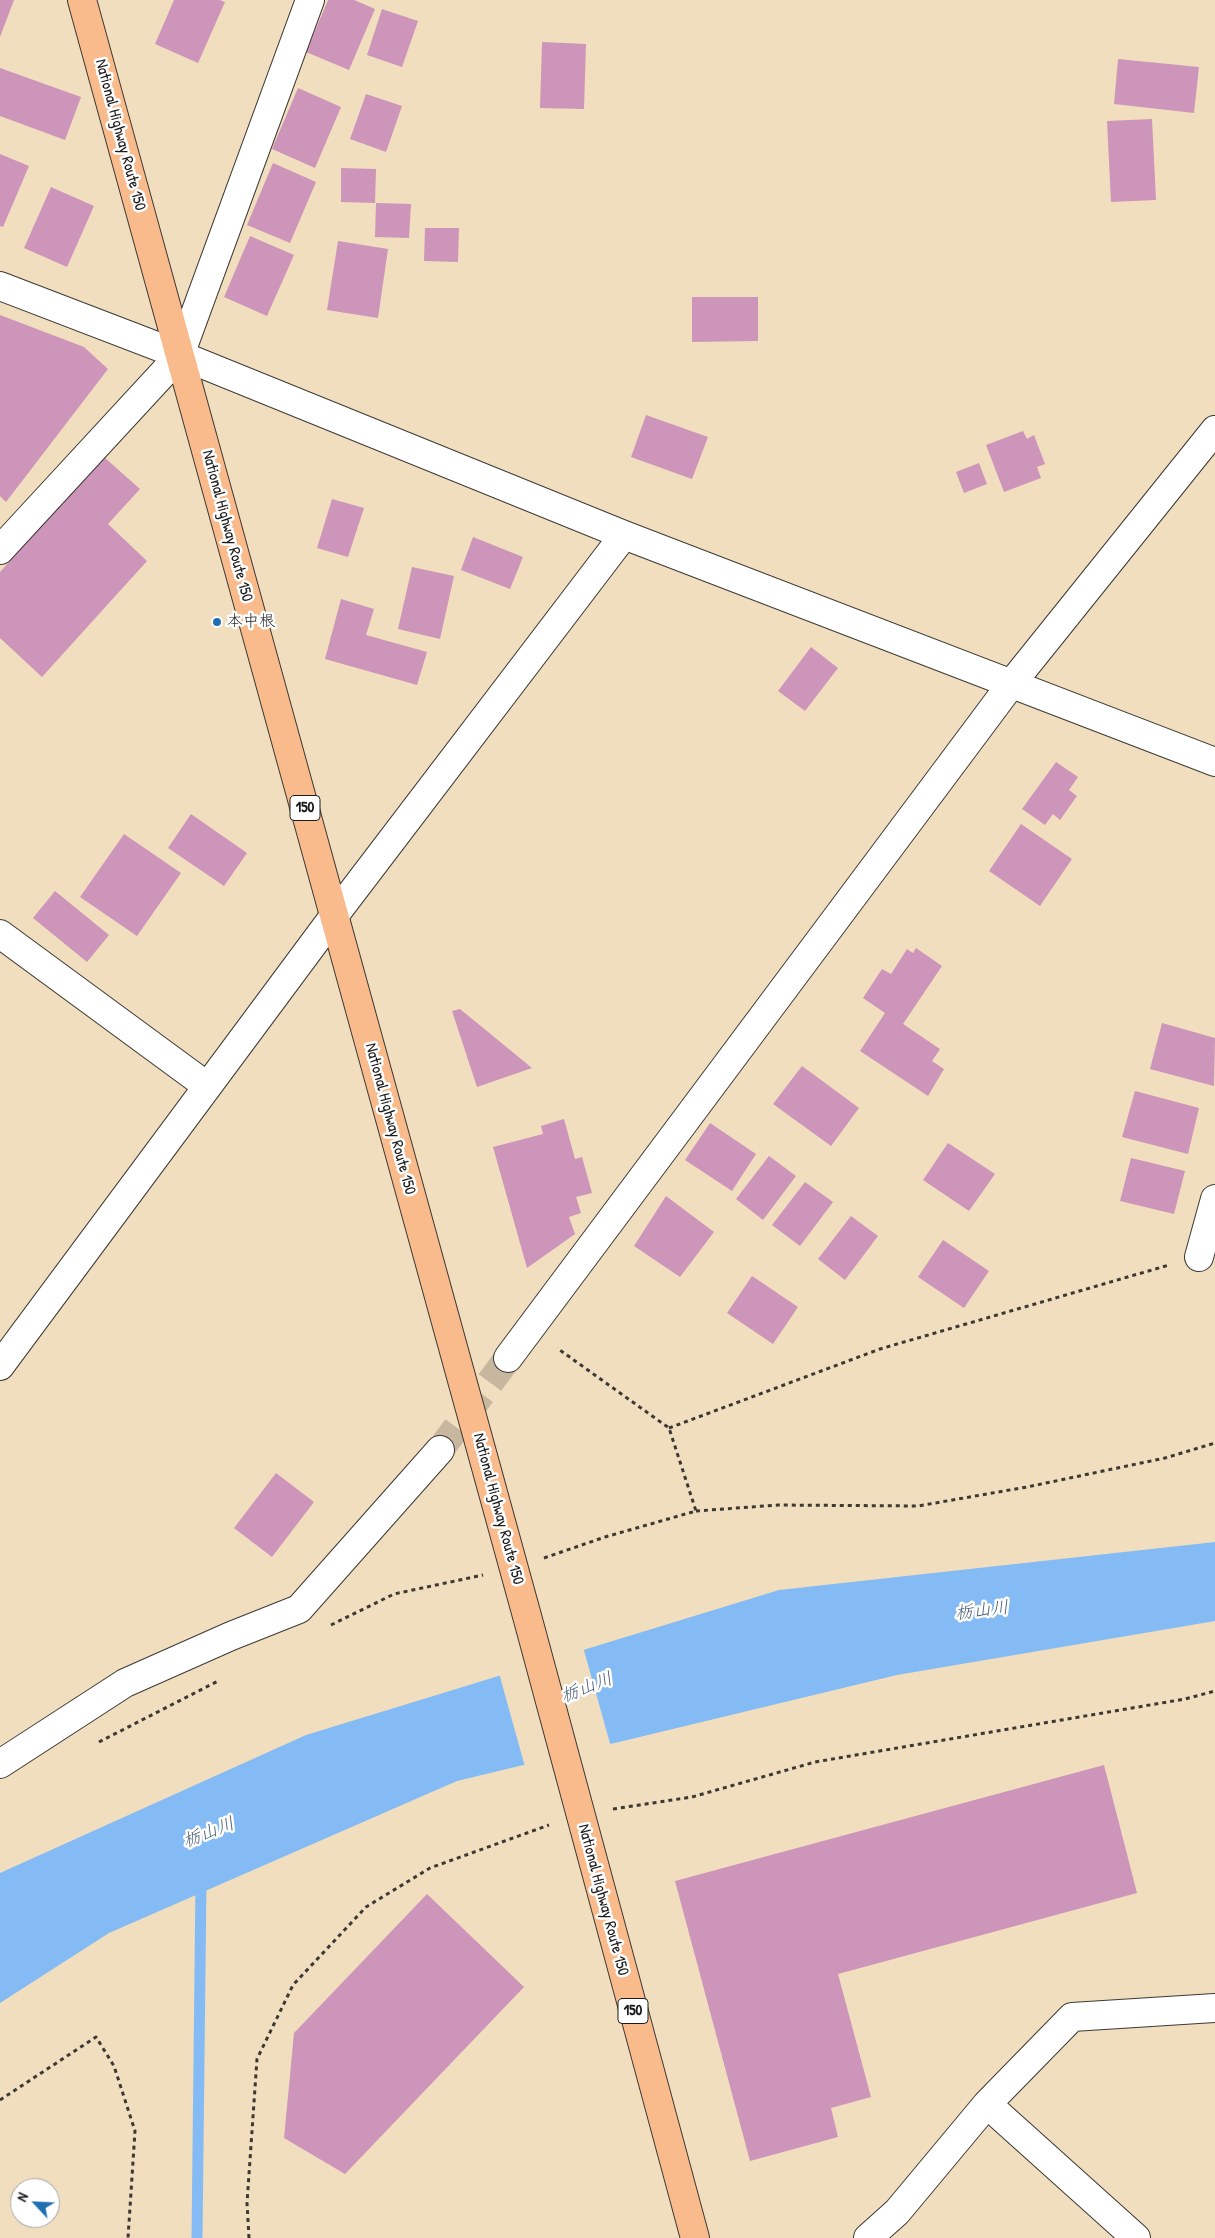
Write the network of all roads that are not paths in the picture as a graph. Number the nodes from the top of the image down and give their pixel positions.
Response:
1 (82, 0) edge
2 (310, 0) edge
3 (0, 286) edge
4 (180, 355) junction
5 (1215, 430) edge
6 (624, 535) junction
7 (0, 550) edge
8 (1012, 683) junction
9 (1215, 762) edge
10 (334, 916) junction
11 (0, 934) edge
12 (207, 1086) junction
13 (1215, 1199) edge
14 (1198, 1256) road end
15 (508, 1358) tunnel mouth
16 (0, 1366) edge
17 (440, 1450) tunnel mouth
18 (0, 1764) edge
19 (1215, 2008) edge
20 (987, 2104) junction
21 (695, 2238) edge
22 (868, 2238) edge
23 (1136, 2238) edge

1 - 4 highway, National Highway Route 150 / 150
2 - 4 street
3 - 4 street
4 - 6 street
4 - 7 street
4 - 10 highway, National Highway Route 150 / 150
5 - 8 street
6 - 8 street
6 - 10 street
8 - 9 street
8 - 15 street
10 - 12 street
10 - 21 highway, National Highway Route 150 / 150
11 - 12 street
12 - 16 street
13 - 14 street
17 - 18 street
19 - 20 street
20 - 22 street
20 - 23 street

